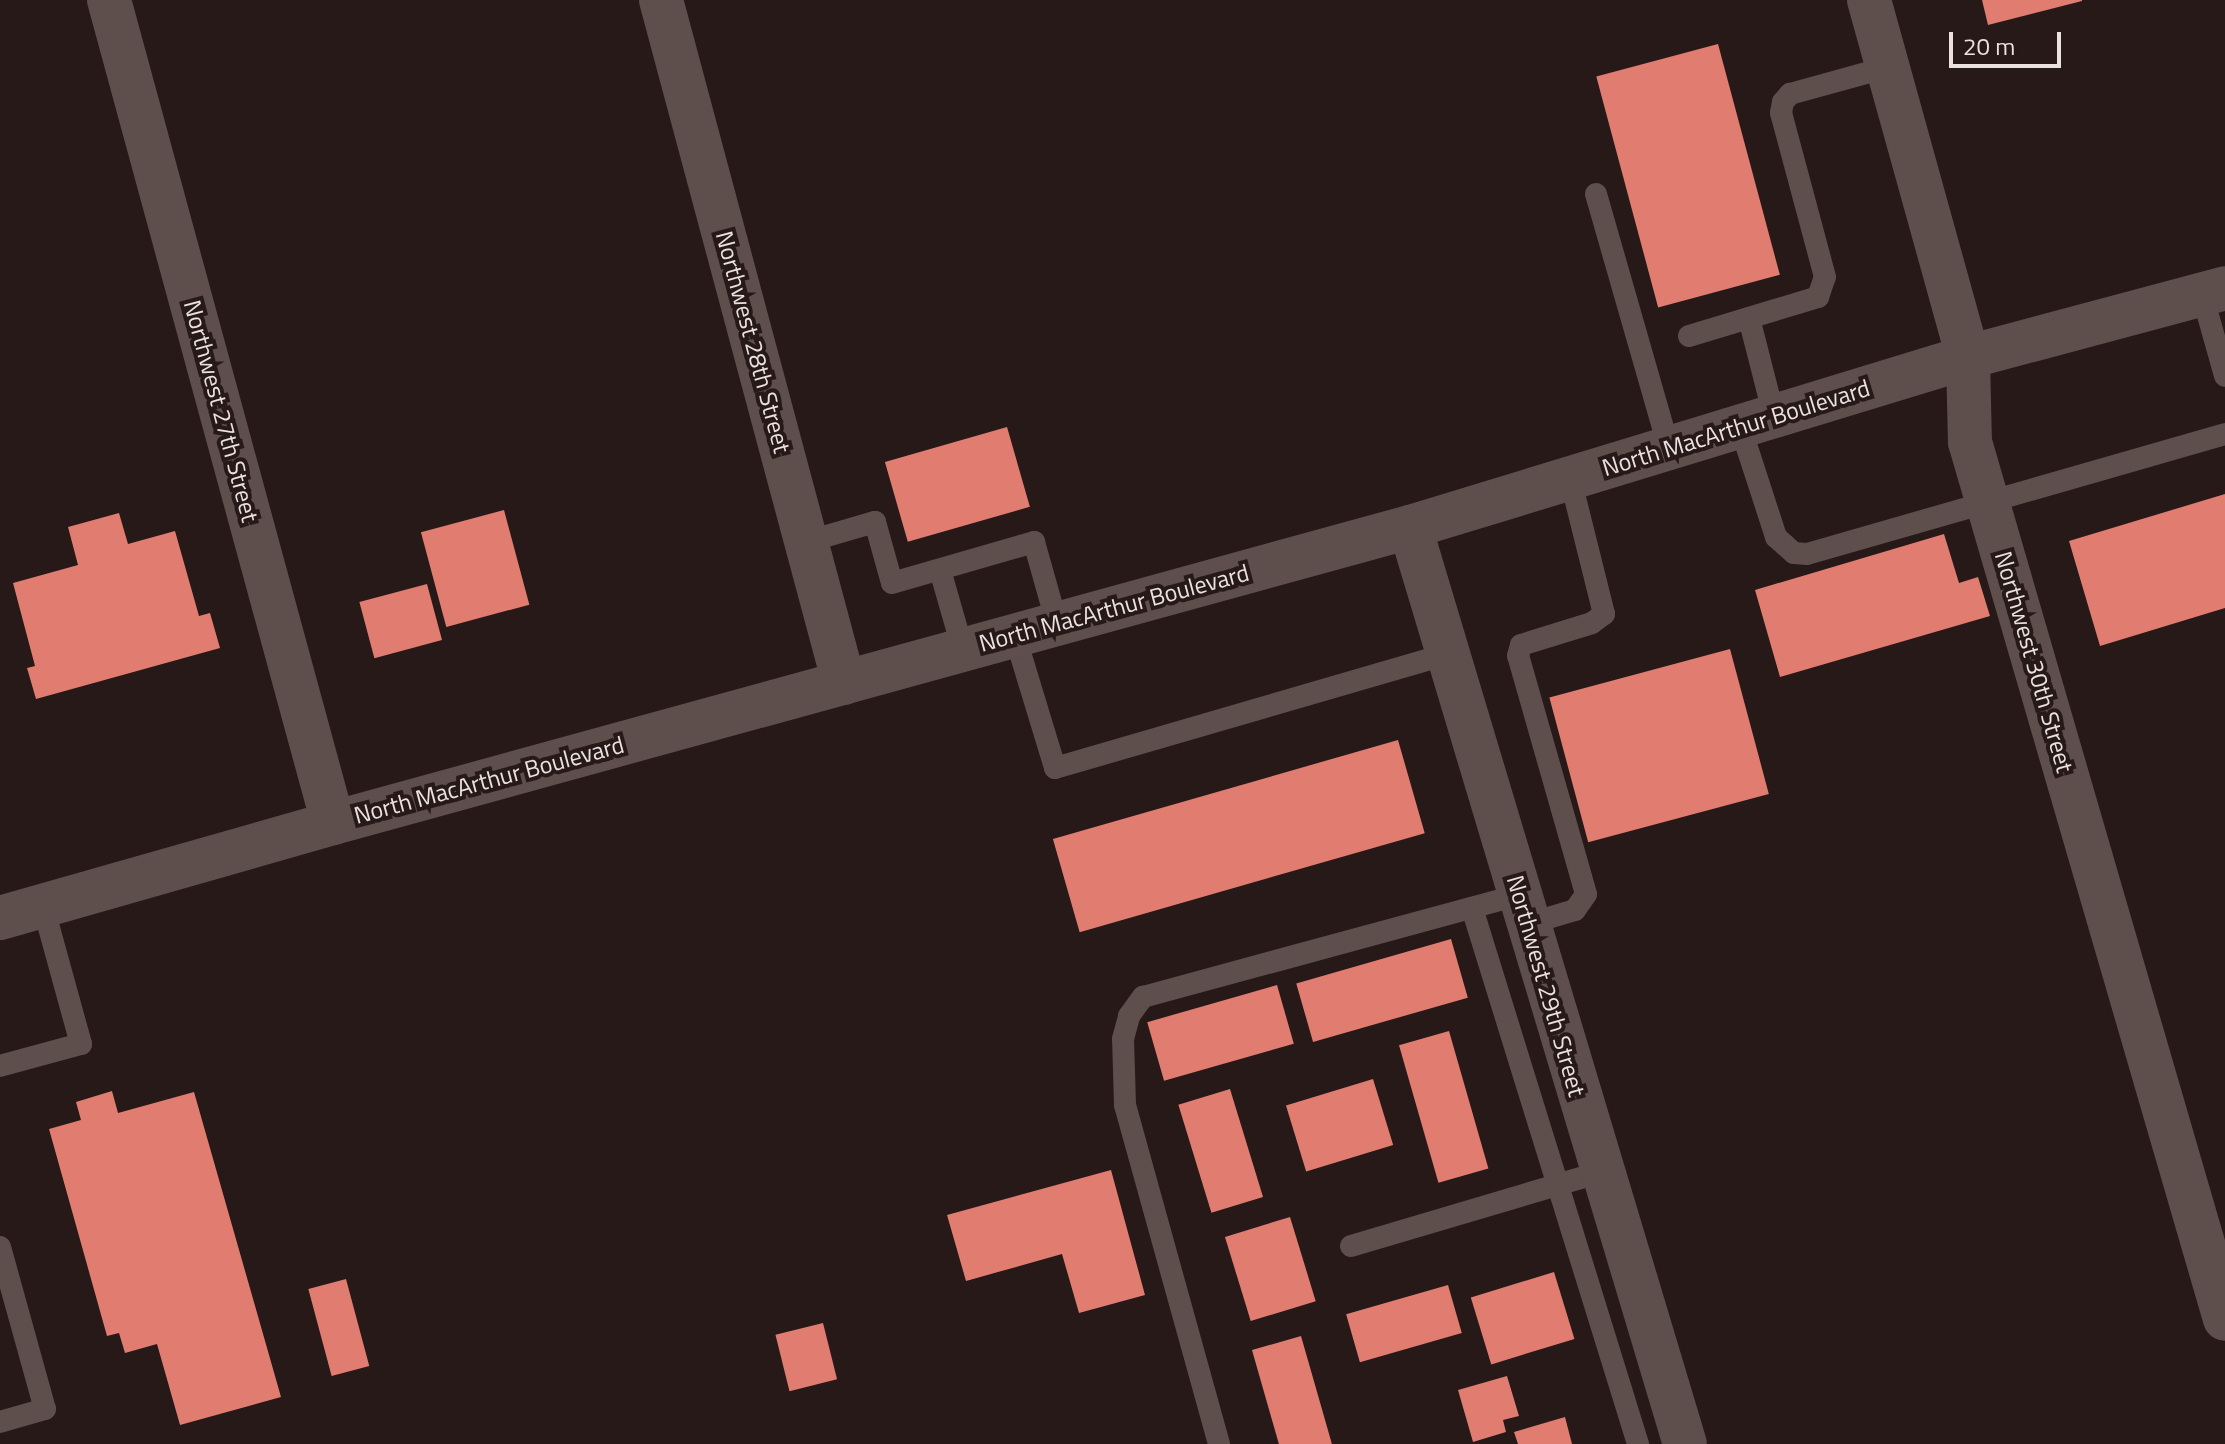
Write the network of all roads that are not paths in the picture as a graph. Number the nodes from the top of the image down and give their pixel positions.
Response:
1 (109, 0) edge
2 (661, 0) edge
3 (1869, 0) edge
4 (1888, 67) junction
5 (1596, 194) dead end
6 (2213, 291) edge
7 (1749, 318) junction
8 (1689, 336) dead end
9 (1968, 357) junction
10 (2225, 376) edge
11 (1757, 421) junction
12 (2225, 434) edge
13 (1669, 448) junction
14 (1570, 478) junction
15 (1989, 504) junction
16 (1410, 527) junction
17 (806, 542) junction
18 (940, 570) junction
19 (1057, 624) junction
20 (1015, 636) junction
21 (963, 650) junction
22 (1448, 654) junction
23 (844, 683) junction
24 (333, 823) junction
25 (43, 906) junction
26 (1472, 908) junction
27 (1524, 910) junction
28 (0, 918) edge
29 (0, 1066) edge
30 (1601, 1172) junction
31 (1557, 1185) junction
32 (1351, 1246) dead end
33 (0, 1247) edge
34 (2225, 1319) edge
35 (0, 1422) edge
36 (1219, 1444) edge
37 (1638, 1444) edge
38 (1685, 1444) edge

1 - 24 street, Northwest 27th Street
2 - 17 street, Northwest 28th Street
3 - 4 street, Northwest 30th Street
4 - 7 lane
4 - 9 street, Northwest 30th Street
5 - 13 lane
6 - 9 street, North MacArthur Boulevard
6 - 10 lane
7 - 8 lane
7 - 11 lane
9 - 11 street, North MacArthur Boulevard
9 - 15 street, Northwest 30th Street
11 - 13 street, North MacArthur Boulevard
11 - 15 lane
12 - 15 lane
13 - 14 street, North MacArthur Boulevard
14 - 16 street, North MacArthur Boulevard
14 - 27 lane
15 - 34 street, Northwest 30th Street
16 - 19 street, North MacArthur Boulevard
16 - 22 street, Northwest 29th Street
17 - 18 lane
17 - 23 street, Northwest 28th Street
18 - 19 lane
18 - 21 lane
19 - 20 street, North MacArthur Boulevard
20 - 21 street, North MacArthur Boulevard
20 - 22 lane
21 - 23 street, North MacArthur Boulevard
22 - 27 street, Northwest 29th Street
23 - 24 street, North MacArthur Boulevard
24 - 25 street, North MacArthur Boulevard
25 - 28 street, North MacArthur Boulevard
25 - 29 lane
26 - 27 lane
26 - 31 lane
26 - 36 lane
27 - 30 street, Northwest 29th Street
30 - 31 lane
30 - 38 street, Northwest 29th Street
31 - 32 lane
31 - 37 lane
33 - 35 lane

